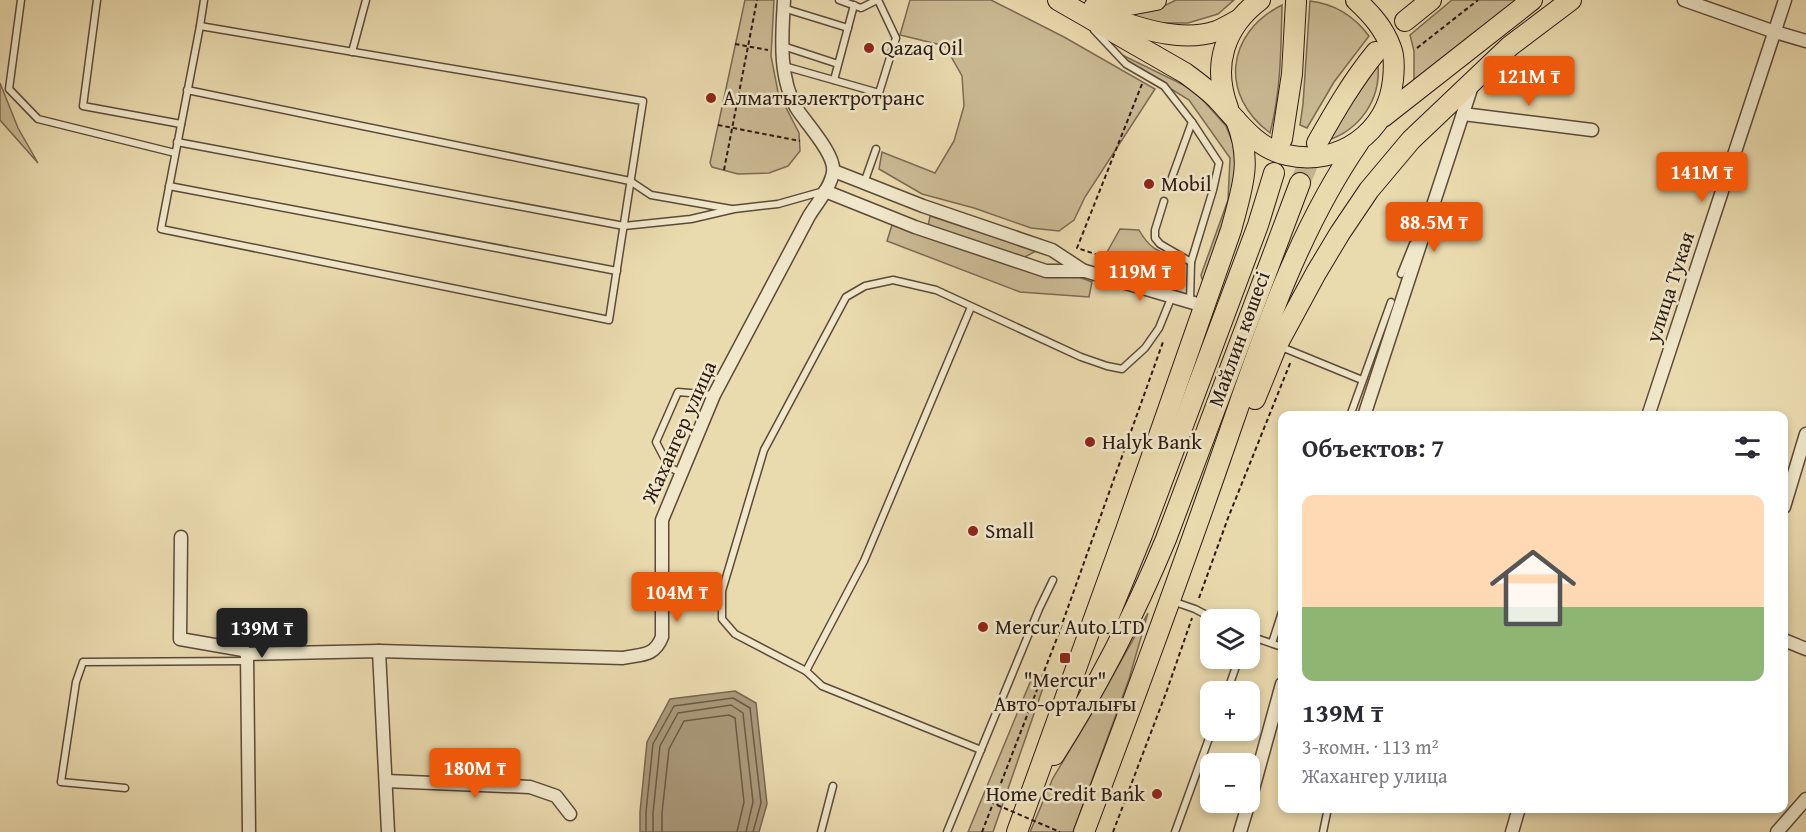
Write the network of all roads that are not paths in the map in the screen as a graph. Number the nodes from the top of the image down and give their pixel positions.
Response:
1 (21, 0) edge
2 (97, 0) edge
3 (204, 0) edge
4 (366, 0) edge
5 (840, 0) edge
6 (878, 0) edge
7 (1156, 0) edge
8 (1358, 0) edge
9 (1383, 0) edge
10 (1431, 0) edge
11 (1532, 0) edge
12 (1571, 0) edge
13 (1684, 0) edge
14 (1785, 0) edge
15 (1067, 2) edge
16 (1296, 2) dead end
17 (784, 4) edge
18 (854, 5) junction
19 (1248, 8) edge
20 (1405, 21) dead end
21 (200, 26) junction
22 (848, 28) junction
23 (1775, 32) junction
24 (1806, 41) edge
25 (777, 48) junction
26 (352, 52) junction
27 (1376, 52) dead end
28 (838, 64) junction
29 (783, 66) junction
30 (834, 80) junction
31 (1474, 81) junction
32 (187, 90) junction
33 (1463, 114) junction
34 (1233, 117) junction
35 (1381, 118) junction
36 (1192, 122) junction
37 (181, 124) junction
38 (1592, 130) dead end
39 (1282, 139) dead end
40 (177, 142) junction
41 (1359, 142) junction
42 (1317, 143) tunnel mouth
43 (876, 149) dead end
44 (175, 153) junction
45 (834, 171) junction
46 (1274, 173) dead end
47 (1171, 180) dead end
48 (630, 181) junction
49 (864, 183) junction
50 (1300, 183) tunnel mouth
51 (169, 186) junction
52 (825, 191) junction
53 (1164, 201) dead end
54 (734, 209) junction
55 (624, 226) junction
56 (1423, 239) junction
57 (1191, 262) junction
58 (617, 271) junction
59 (1085, 271) junction
60 (1401, 274) dead end
61 (1172, 296) junction
62 (1391, 302) dead end
63 (1197, 304) junction
64 (970, 307) junction
65 (1286, 348) junction
66 (1362, 380) junction
67 (714, 395) junction
68 (1354, 402) junction
69 (1351, 411) edge
70 (1366, 411) edge
71 (1650, 411) edge
72 (1806, 434) edge
73 (681, 473) junction
74 (1788, 494) edge
75 (181, 537) dead end
76 (1053, 580) dead end
77 (1171, 601) junction
78 (1200, 612) edge
79 (1278, 624) edge
80 (1260, 639) edge
81 (1788, 641) edge
82 (1272, 643) junction
83 (1278, 645) edge
84 (1806, 648) edge
85 (379, 651) junction
86 (247, 658) junction
87 (806, 671) junction
88 (1278, 712) edge
89 (1208, 741) edge
90 (981, 750) junction
91 (1260, 767) edge
92 (386, 781) junction
93 (1034, 785) junction
94 (833, 786) dead end
95 (125, 788) dead end
96 (1806, 799) edge
97 (1246, 813) edge
98 (1327, 813) edge
99 (1518, 813) edge
100 (570, 814) dead end
101 (249, 832) edge
102 (388, 832) edge
103 (821, 832) edge
104 (947, 832) edge
105 (1017, 832) edge
106 (1084, 832) edge
107 (1175, 832) edge
108 (1240, 832) edge
109 (1323, 832) edge
110 (1512, 832) edge
111 (1777, 832) edge

1 - 44 lane
2 - 37 lane
3 - 21 lane
4 - 26 lane
5 - 18 lane
6 - 18 lane
6 - 30 lane
7 - 15 main road
8 - 9 main road
8 - 35 main road
10 - 20 main road
11 - 35 main road
12 - 31 main road
13 - 23 street
14 - 23 street, улица Тукая
15 - 19 main road
15 - 34 main road
15 - 36 lane
16 - 39 main road
17 - 22 lane
17 - 25 street
18 - 22 lane
19 - 34 main road, Майлин көшесі
21 - 26 lane
21 - 32 lane
22 - 28 lane
23 - 24 street
23 - 71 street, улица Тукая
25 - 28 lane
25 - 29 street
26 - 48 lane
27 - 42 main road
28 - 30 lane
29 - 30 lane
29 - 45 street
31 - 33 street
31 - 65 main road
32 - 37 lane
32 - 48 lane
33 - 38 street
33 - 56 street
34 - 41 main road
34 - 63 main road, Майлин көшесі
35 - 41 main road
36 - 47 lane
36 - 57 lane
37 - 40 lane
40 - 44 lane
40 - 55 lane
41 - 77 main road, Майлин көшесі
43 - 49 lane
44 - 51 lane
45 - 49 street
45 - 52 street, Жахангер улица
46 - 93 main road, Майлин көшесі
48 - 54 lane
48 - 55 lane
49 - 59 street
50 - 93 main road, Майлин көшесі
51 - 58 lane
51 - 58 lane
52 - 54 lane
52 - 59 street
52 - 67 street, Жахангер улица
53 - 57 lane
54 - 55 lane
55 - 58 lane
56 - 60 lane
56 - 70 street
57 - 63 lane
59 - 61 street
61 - 63 street
61 - 64 lane
62 - 66 lane
63 - 93 main road, Майлин көшесі
64 - 87 lane
64 - 87 lane
65 - 66 lane
65 - 77 main road
66 - 68 lane
67 - 73 street, Жахангер улица
67 - 73 lane
68 - 69 lane
68 - 70 lane
72 - 74 street
73 - 85 street, Жахангер улица
75 - 86 street, Жахангер улица
76 - 90 lane
77 - 78 lane
77 - 106 main road, Майлин көшесі
79 - 82 lane
80 - 82 lane
81 - 84 street
82 - 83 lane
85 - 86 street, Жахангер улица
85 - 92 street
86 - 95 lane
86 - 101 street
87 - 90 lane
88 - 91 street
89 - 107 lane
90 - 104 lane
92 - 100 street
92 - 102 street
93 - 105 main road, Майлин көшесі
94 - 103 lane
96 - 111 street
97 - 108 street
98 - 109 lane
99 - 110 street

